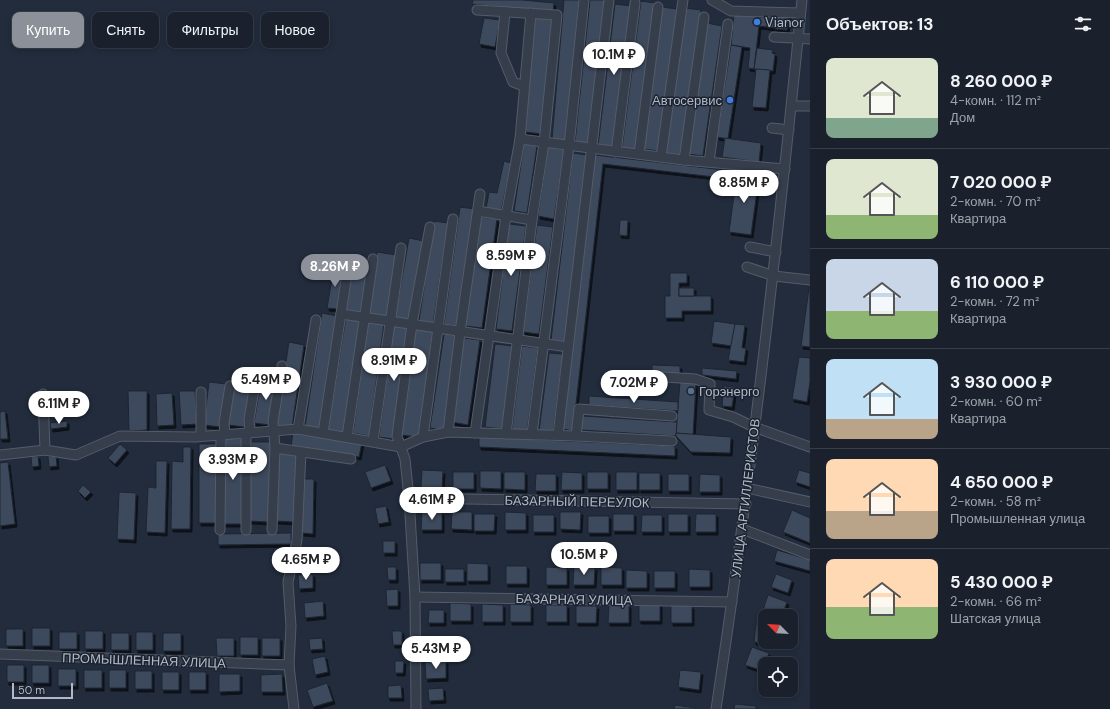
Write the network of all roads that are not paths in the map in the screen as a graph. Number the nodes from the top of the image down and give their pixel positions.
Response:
1 (584, 0) edge
2 (609, 0) edge
3 (683, 0) edge
4 (712, 0) edge
5 (802, 0) edge
6 (635, 3) dead end
7 (658, 7) dead end
8 (477, 10) dead end
9 (505, 12) junction
10 (531, 13) junction
11 (800, 13) junction
12 (704, 17) dead end
13 (728, 24) dead end
14 (774, 37) dead end
15 (798, 39) junction
16 (810, 39) edge
17 (524, 86) junction
18 (792, 106) junction
19 (810, 106) edge
20 (772, 128) dead end
21 (789, 130) junction
22 (520, 139) junction
23 (544, 143) junction
24 (569, 146) junction
25 (591, 149) junction
26 (616, 152) junction
27 (639, 154) junction
28 (661, 157) junction
29 (684, 160) junction
30 (709, 162) junction
31 (785, 169) junction
32 (480, 194) dead end
33 (478, 211) junction
34 (506, 216) junction
35 (453, 219) dead end
36 (532, 220) junction
37 (430, 227) dead end
38 (750, 247) dead end
39 (401, 248) dead end
40 (776, 252) junction
41 (373, 259) dead end
42 (348, 267) dead end
43 (747, 267) dead end
44 (774, 276) junction
45 (810, 280) edge
46 (341, 314) junction
47 (366, 317) junction
48 (316, 320) dead end
49 (390, 320) junction
50 (412, 324) junction
51 (438, 328) junction
52 (460, 332) junction
53 (489, 336) junction
54 (518, 340) junction
55 (544, 344) junction
56 (568, 347) junction
57 (282, 366) dead end
58 (649, 376) dead end
59 (256, 382) dead end
60 (230, 386) dead end
61 (201, 392) dead end
62 (43, 394) dead end
63 (672, 416) dead end
64 (754, 427) junction
65 (298, 430) junction
66 (274, 431) junction
67 (448, 432) junction
68 (248, 433) junction
69 (323, 433) junction
70 (475, 433) junction
71 (223, 434) junction
72 (506, 434) junction
73 (532, 434) junction
74 (558, 435) junction
75 (201, 436) junction
76 (576, 436) junction
77 (347, 437) junction
78 (423, 437) junction
79 (372, 441) junction
80 (672, 441) dead end
81 (401, 447) junction
82 (810, 447) edge
83 (275, 448) junction
84 (45, 450) junction
85 (300, 452) junction
86 (0, 455) edge
87 (351, 459) dead end
88 (748, 488) junction
89 (409, 498) junction
90 (810, 502) edge
91 (746, 504) junction
92 (742, 529) junction
93 (220, 530) dead end
94 (246, 530) dead end
95 (272, 530) dead end
96 (810, 555) edge
97 (415, 597) junction
98 (732, 602) junction
99 (0, 654) edge
100 (289, 665) junction
101 (294, 709) edge
102 (416, 709) edge
103 (716, 709) edge

1 - 24 street
2 - 25 street
3 - 28 street
4 - 11 street
5 - 11 street, УЛИЦА АРТИЛЛЕРИСТОВ
6 - 26 street
7 - 27 street
8 - 9 street
9 - 10 street
9 - 17 street
10 - 17 street
10 - 23 street
11 - 15 street, УЛИЦА АРТИЛЛЕРИСТОВ
12 - 29 street
13 - 30 street
14 - 15 street
15 - 16 street
15 - 18 street, УЛИЦА АРТИЛЛЕРИСТОВ
17 - 22 street
18 - 19 street
18 - 21 street, УЛИЦА АРТИЛЛЕРИСТОВ
20 - 21 street
21 - 31 street, УЛИЦА АРТИЛЛЕРИСТОВ
22 - 23 street
22 - 34 street
23 - 24 street
23 - 36 street
24 - 25 street
24 - 55 street
25 - 26 street
25 - 56 street
26 - 27 street
27 - 28 street
28 - 29 street
29 - 30 street
30 - 31 street
31 - 40 street, УЛИЦА АРТИЛЛЕРИСТОВ
32 - 33 street
33 - 34 street
33 - 52 street
34 - 36 street
34 - 53 street
35 - 51 street
36 - 54 street
37 - 50 street
38 - 40 street
39 - 49 street
40 - 44 street, УЛИЦА АРТИЛЛЕРИСТОВ
41 - 47 street
42 - 46 street
43 - 44 street
44 - 45 street
44 - 64 street, УЛИЦА АРТИЛЛЕРИСТОВ
46 - 47 street
46 - 69 street
47 - 49 street
47 - 77 street
48 - 65 street
49 - 50 street
49 - 79 street
50 - 51 street
50 - 81 street
51 - 52 street
51 - 78 street
52 - 53 street
52 - 67 street
53 - 54 street
53 - 70 street
54 - 55 street
54 - 72 street
55 - 56 street
55 - 73 street
56 - 74 street
57 - 66 street
58 - 64 street
59 - 68 street
60 - 71 street
61 - 75 street
62 - 84 street
63 - 76 street
64 - 82 street
64 - 88 street, УЛИЦА АРТИЛЛЕРИСТОВ
65 - 66 street
65 - 69 street
66 - 68 street
66 - 83 street
67 - 70 street
67 - 78 street
68 - 71 street
68 - 94 street
69 - 77 street
70 - 72 street
71 - 75 street
71 - 93 street
72 - 73 street
73 - 74 street
74 - 76 street
75 - 84 street
76 - 80 street
77 - 79 street
78 - 81 street
79 - 81 street
81 - 89 street
83 - 85 street
83 - 95 street
84 - 86 street
85 - 87 street
85 - 100 street
88 - 90 street
88 - 91 street, УЛИЦА АРТИЛЛЕРИСТОВ
89 - 91 street, БАЗАРНЫЙ ПЕРЕУЛОК
89 - 97 street
91 - 92 street, УЛИЦА АРТИЛЛЕРИСТОВ
92 - 96 street
92 - 98 street, УЛИЦА АРТИЛЛЕРИСТОВ
97 - 98 street, БАЗАРНАЯ УЛИЦА
97 - 102 street
98 - 103 street, УЛИЦА АРТИЛЛЕРИСТОВ
99 - 100 street, ПРОМЫШЛЕННАЯ УЛИЦА
100 - 101 street

